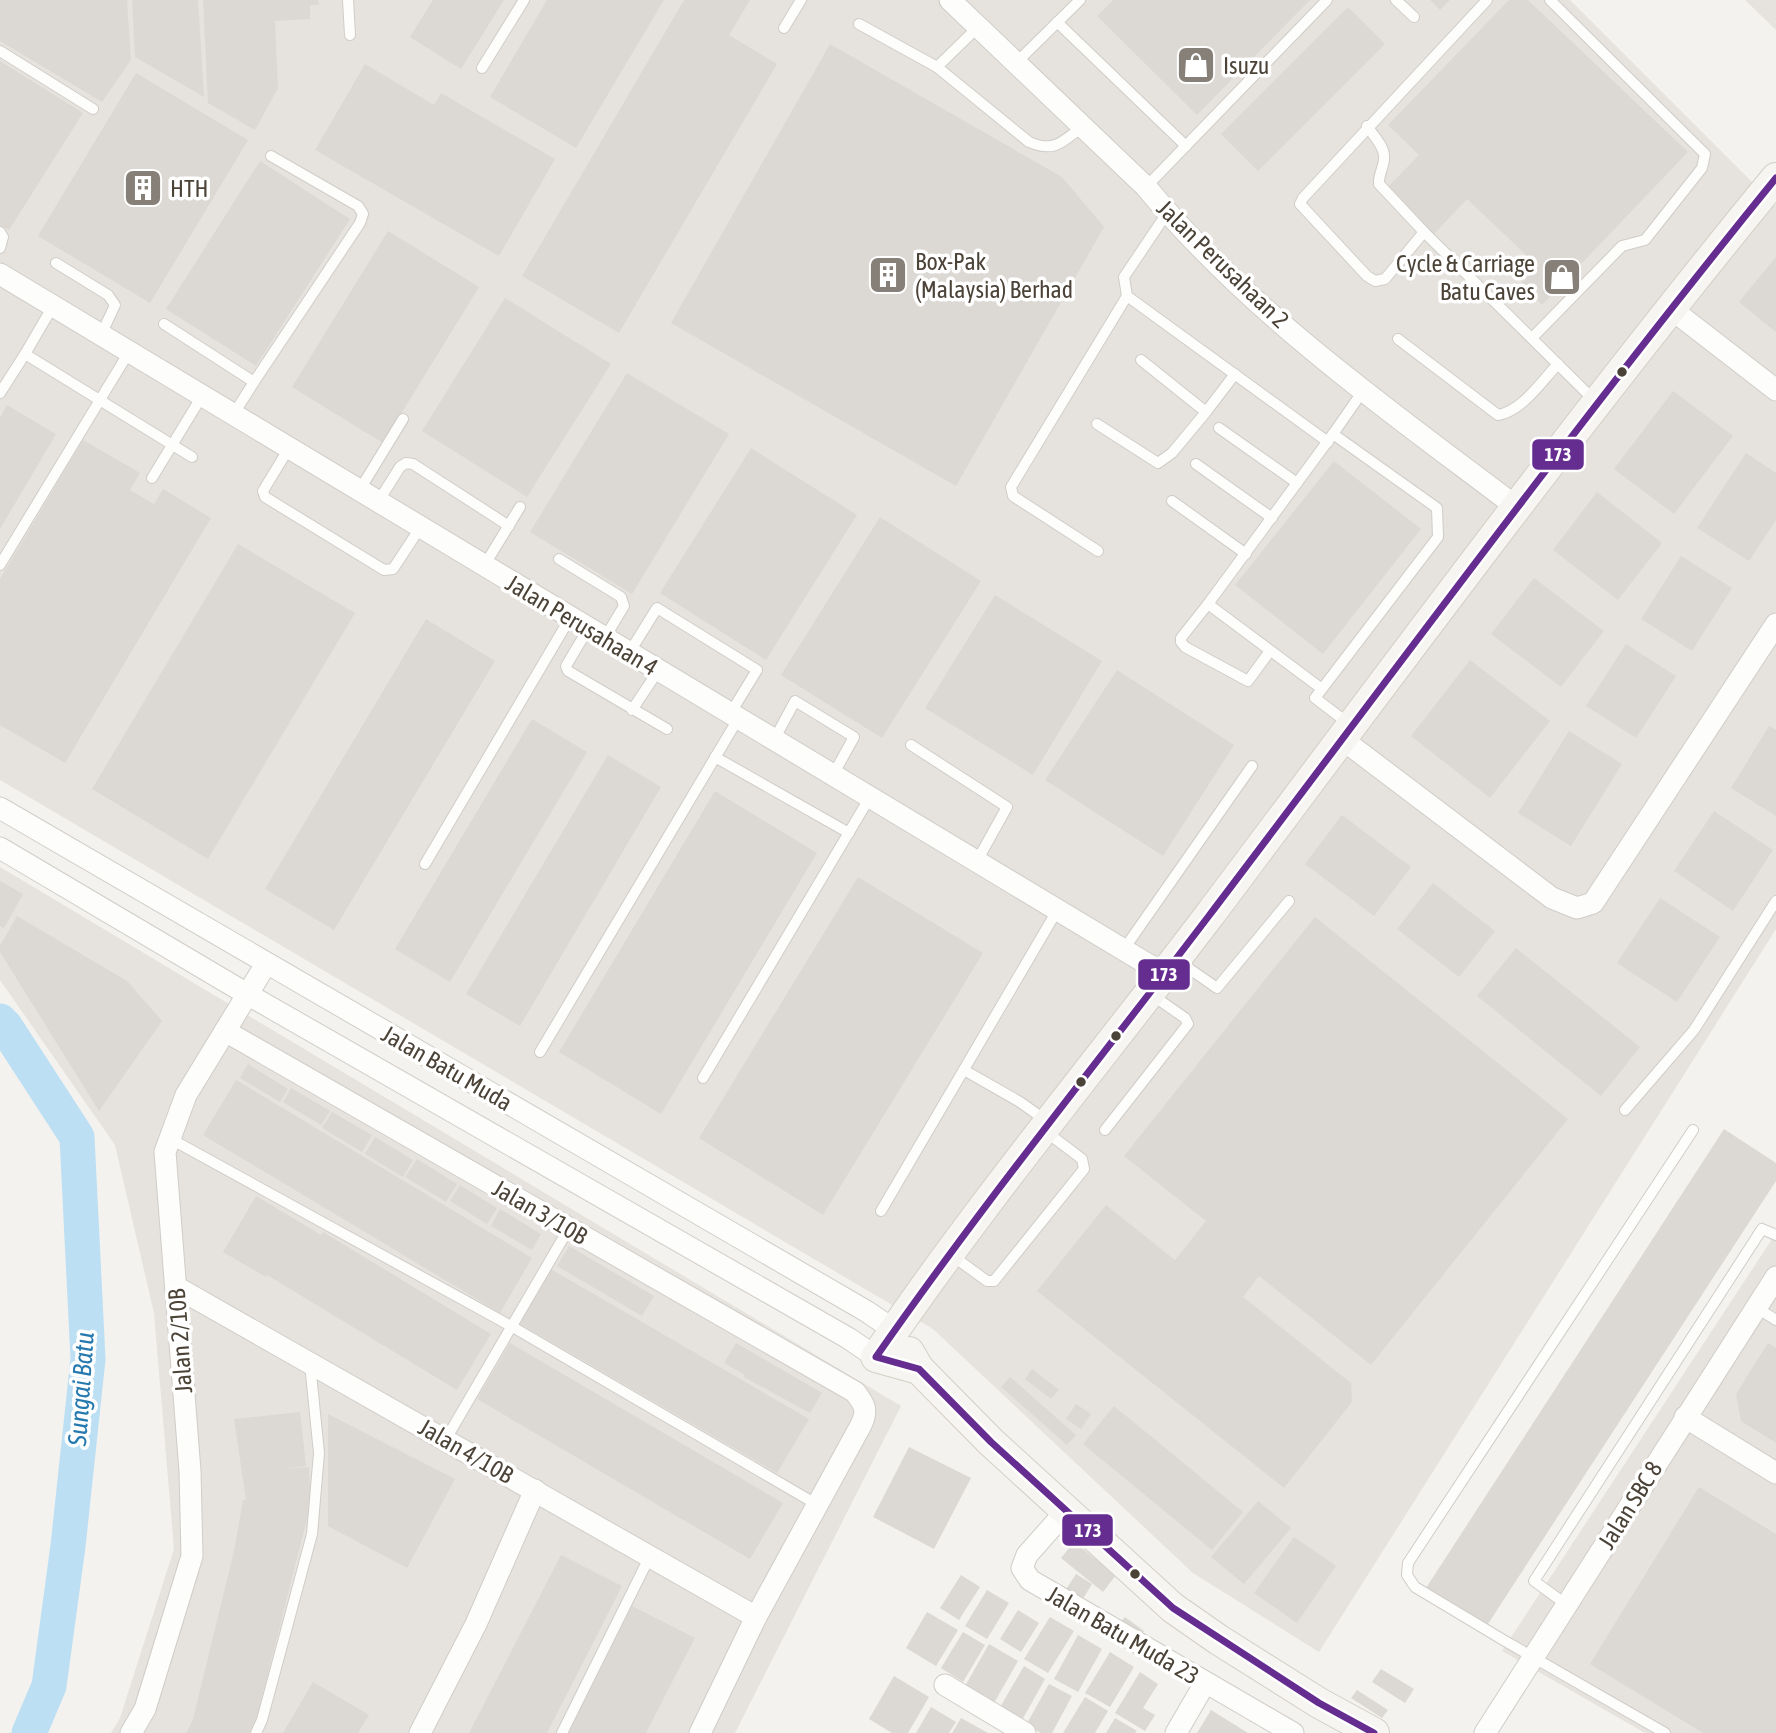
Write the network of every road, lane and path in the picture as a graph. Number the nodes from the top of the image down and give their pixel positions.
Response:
1 (348, 0) edge
2 (524, 0) edge
3 (801, 0) edge
4 (950, 0) edge
5 (1080, 0) edge
6 (1327, 0) edge
7 (1396, 0) edge
8 (1487, 0) edge
9 (1550, 0) edge
10 (1414, 17) dead end
11 (1057, 22) junction
12 (859, 24) dead end
13 (978, 27) junction
14 (784, 28) dead end
15 (350, 35) dead end
16 (0, 51) edge
17 (1017, 62) junction
18 (937, 67) junction
19 (482, 68) dead end
20 (93, 109) dead end
21 (1083, 126) junction
22 (1367, 126) junction
23 (1185, 146) junction
24 (271, 156) dead end
25 (1776, 178) edge
26 (1146, 187) junction
27 (1167, 213) junction
28 (0, 232) edge
29 (1424, 232) junction
30 (0, 247) edge
31 (56, 263) dead end
32 (0, 274) edge
33 (1127, 296) junction
34 (53, 306) junction
35 (1671, 308) junction
36 (164, 324) dead end
37 (101, 335) junction
38 (1532, 338) junction
39 (1398, 339) dead end
40 (129, 352) junction
41 (24, 354) junction
42 (1142, 360) dead end
43 (1558, 364) junction
44 (1235, 374) junction
45 (254, 382) junction
46 (1776, 390) edge
47 (1363, 391) junction
48 (0, 393) edge
49 (202, 396) junction
50 (100, 399) junction
51 (1596, 403) junction
52 (1206, 412) junction
53 (233, 415) junction
54 (403, 419) dead end
55 (1097, 424) dead end
56 (1219, 428) dead end
57 (1331, 438) junction
58 (173, 445) junction
59 (289, 448) junction
60 (192, 457) dead end
61 (1196, 464) dead end
62 (152, 478) dead end
63 (1297, 484) junction
64 (359, 491) junction
65 (1172, 501) dead end
66 (378, 502) junction
67 (1515, 506) junction
68 (520, 507) dead end
69 (1272, 518) junction
70 (509, 526) junction
71 (420, 528) junction
72 (1098, 551) dead end
73 (1246, 554) junction
74 (559, 559) dead end
75 (0, 565) edge
76 (484, 566) junction
77 (1208, 604) junction
78 (1776, 624) edge
79 (588, 628) junction
80 (1270, 651) junction
81 (629, 653) junction
82 (658, 671) junction
83 (1322, 689) junction
84 (632, 710) junction
85 (734, 716) junction
86 (667, 729) dead end
87 (1347, 732) junction
88 (774, 740) junction
89 (911, 745) dead end
90 (715, 757) junction
91 (1252, 766) dead end
92 (832, 775) junction
93 (870, 797) junction
94 (0, 808) edge
95 (849, 833) junction
96 (0, 848) edge
97 (977, 860) junction
98 (425, 864) dead end
99 (1289, 901) dead end
100 (1776, 901) edge
101 (1058, 909) junction
102 (1124, 949) junction
103 (266, 964) junction
104 (1163, 975) junction
105 (247, 994) junction
106 (225, 1031) junction
107 (540, 1052) dead end
108 (964, 1070) junction
109 (702, 1078) dead end
110 (1625, 1110) dead end
111 (1046, 1126) junction
112 (1105, 1130) dead end
113 (1693, 1130) dead end
114 (169, 1138) junction
115 (881, 1211) dead end
116 (569, 1228) junction
117 (1776, 1236) edge
118 (950, 1253) junction
119 (1776, 1277) edge
120 (176, 1287) junction
121 (1757, 1308) junction
122 (1776, 1320) edge
123 (512, 1326) junction
124 (894, 1330) junction
125 (876, 1357) junction
126 (310, 1362) junction
127 (919, 1368) junction
128 (1685, 1417) junction
129 (446, 1439) junction
130 (1776, 1473) edge
131 (534, 1490) junction
132 (816, 1504) junction
133 (1067, 1510) junction
134 (650, 1556) junction
135 (1567, 1605) junction
136 (756, 1617) junction
137 (1535, 1657) junction
138 (1205, 1683) junction
139 (945, 1685) dead end
140 (1020, 1732) edge
141 (131, 1733) edge
142 (256, 1733) edge
143 (420, 1733) edge
144 (562, 1733) edge
145 (700, 1733) edge
146 (1176, 1733) edge
147 (1293, 1733) edge
148 (1374, 1733) edge
149 (1485, 1733) edge
150 (1665, 1733) edge

1 - 15 lane
2 - 19 lane
3 - 14 lane
4 - 13 street, Jalan Perusahaan 2
5 - 11 lane
6 - 23 lane
7 - 10 lane
8 - 22 lane
9 - 38 lane
11 - 17 lane
11 - 23 lane
12 - 18 lane
13 - 17 street, Jalan Perusahaan 2
13 - 18 lane
16 - 20 lane
17 - 21 street, Jalan Perusahaan 2
18 - 21 lane
21 - 26 street, Jalan Perusahaan 2
22 - 29 lane
22 - 29 lane
23 - 26 lane
24 - 45 lane
25 - 35 street
26 - 27 street, Jalan Perusahaan 2
27 - 33 lane
27 - 47 street, Jalan Perusahaan 2
28 - 30 lane
29 - 38 lane
31 - 37 lane
32 - 34 street, Jalan Perusahaan 4
33 - 44 lane
33 - 72 lane
34 - 37 street, Jalan Perusahaan 4
34 - 41 lane
35 - 46 street
35 - 51 street
36 - 45 lane
37 - 40 street, Jalan Perusahaan 4
38 - 43 lane
39 - 43 lane
40 - 49 street, Jalan Perusahaan 4
40 - 50 lane
41 - 48 lane
41 - 50 lane
42 - 52 lane
43 - 51 lane
44 - 52 lane
44 - 57 lane
45 - 53 lane
47 - 57 lane
47 - 67 street, Jalan Perusahaan 2
49 - 53 street, Jalan Perusahaan 4
49 - 58 lane
50 - 58 lane
50 - 75 lane
51 - 67 street
52 - 55 lane
53 - 59 street, Jalan Perusahaan 4
54 - 64 lane
56 - 63 lane
57 - 63 lane
57 - 83 lane
58 - 60 lane
58 - 62 lane
59 - 64 street, Jalan Perusahaan 4
59 - 71 lane
61 - 69 lane
63 - 69 lane
64 - 66 street, Jalan Perusahaan 4
65 - 73 lane
66 - 70 lane
66 - 71 street, Jalan Perusahaan 4
67 - 87 street
68 - 70 lane
69 - 73 lane
70 - 76 lane
71 - 76 street, Jalan Perusahaan 4
73 - 77 lane
74 - 79 lane
76 - 79 street, Jalan Perusahaan 4
77 - 80 lane
77 - 80 lane
78 - 87 street
79 - 81 street, Jalan Perusahaan 4
79 - 84 lane
79 - 98 lane
80 - 83 lane
81 - 82 street, Jalan Perusahaan 4
81 - 85 lane
82 - 84 lane
82 - 85 street, Jalan Perusahaan 4
83 - 87 lane
84 - 86 lane
85 - 88 street, Jalan Perusahaan 4
85 - 90 lane
87 - 104 street
88 - 92 street, Jalan Perusahaan 4
88 - 92 lane
89 - 97 lane
90 - 95 lane
90 - 107 lane
91 - 102 lane
92 - 93 street, Jalan Perusahaan 4
93 - 95 lane
93 - 97 street, Jalan Perusahaan 4
94 - 103 street, Jalan Batu Muda
95 - 109 lane
96 - 105 street, Jalan Batu Muda
97 - 101 street, Jalan Perusahaan 4
99 - 104 lane
100 - 110 lane
101 - 102 street, Jalan Perusahaan 4
101 - 108 lane
102 - 104 street, Jalan Perusahaan 4
103 - 105 street, Jalan 2/10B
103 - 124 street, Jalan Batu Muda
104 - 111 street
104 - 112 lane
105 - 106 street, Jalan 2/10B
105 - 125 street, Jalan Batu Muda
106 - 114 street, Jalan 2/10B
106 - 116 street, Jalan 3/10B
108 - 111 lane
108 - 115 lane
111 - 118 street
111 - 118 lane
113 - 137 lane
114 - 120 street, Jalan 2/10B
114 - 123 lane
116 - 123 lane
116 - 132 street, Jalan 3/10B
117 - 135 lane
118 - 124 street
119 - 121 street, Jalan SBC 8
120 - 126 street, Jalan 4/10B
120 - 141 street, Jalan 2/10B
121 - 122 lane
121 - 128 street, Jalan SBC 8
123 - 129 lane
123 - 132 lane
124 - 125 street
124 - 127 street
125 - 127 street
126 - 129 street, Jalan 4/10B
126 - 142 lane
127 - 133 street
128 - 130 street
128 - 135 street, Jalan SBC 8
129 - 131 street, Jalan 4/10B
131 - 134 street, Jalan 4/10B
131 - 143 street
132 - 136 street
133 - 138 street, Jalan Batu Muda 23
133 - 148 street
134 - 136 street, Jalan 4/10B
134 - 144 lane
135 - 137 street, Jalan SBC 8
136 - 145 street
137 - 149 street, Jalan SBC 8
137 - 150 lane
138 - 146 street
138 - 147 street, Jalan Batu Muda 23
139 - 140 street

